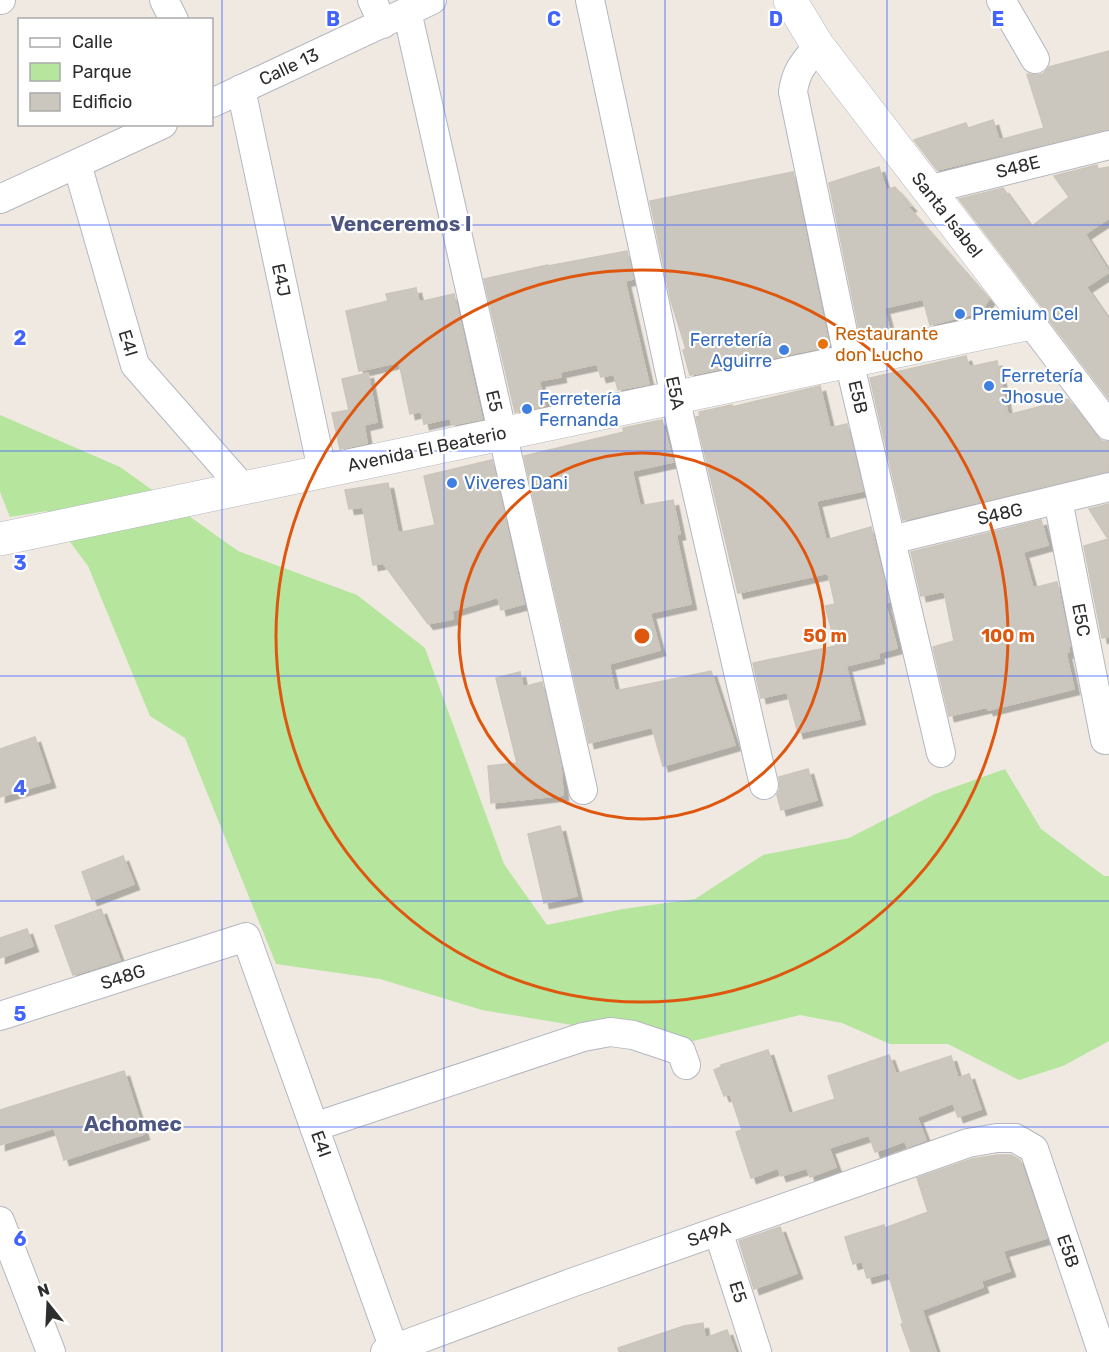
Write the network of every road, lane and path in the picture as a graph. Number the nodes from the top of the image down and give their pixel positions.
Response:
1 (164, 0) edge
2 (590, 0) edge
3 (790, 0) edge
4 (1001, 0) edge
5 (398, 9) edge
6 (173, 18) edge
7 (818, 46) junction
8 (1035, 59) dead end
9 (220, 96) edge
10 (159, 126) edge
11 (1109, 145) edge
12 (77, 164) junction
13 (927, 190) junction
14 (0, 199) edge
15 (1031, 323) junction
16 (849, 361) junction
17 (675, 397) junction
18 (1109, 426) edge
19 (502, 433) junction
20 (322, 470) junction
21 (1109, 487) edge
22 (243, 488) junction
23 (1058, 500) junction
24 (0, 539) edge
25 (891, 540) junction
26 (1105, 740) dead end
27 (941, 753) dead end
28 (764, 785) dead end
29 (583, 790) dead end
30 (246, 937) joint
31 (0, 1016) edge
32 (686, 1065) dead end
33 (314, 1127) junction
34 (1034, 1149) joint
35 (0, 1221) edge
36 (718, 1231) junction
37 (392, 1351) edge
38 (51, 1352) edge
39 (757, 1352) edge
40 (1102, 1352) edge

1 - 6 street
2 - 17 street, E5A
3 - 7 street, Santa Isabel
4 - 8 street
5 - 9 street, Calle 13
5 - 19 street, E5
7 - 13 street, Santa Isabel
7 - 16 street, E5B
9 - 20 street, E4J
10 - 12 street
11 - 13 street, S48E
12 - 14 street
12 - 22 street, E4I
13 - 15 street, Santa Isabel
15 - 16 street, Avenida El Beaterio
15 - 18 street, Santa Isabel
16 - 17 street, Avenida El Beaterio
16 - 25 street, E5B
17 - 19 street, Avenida El Beaterio
17 - 28 street, E5A
19 - 20 street, Avenida El Beaterio
19 - 29 street, E5
20 - 22 street, Avenida El Beaterio
21 - 23 street, S48G
22 - 24 street, Avenida El Beaterio
23 - 25 street, S48G
23 - 26 street, E5C
25 - 27 street, E5B
30 - 31 street, S48G
30 - 33 street, E4I
32 - 33 street
33 - 37 street, E4I
34 - 36 street, S49A
34 - 40 street, E5B
35 - 38 street
36 - 37 street, S49A
36 - 39 street, E5

